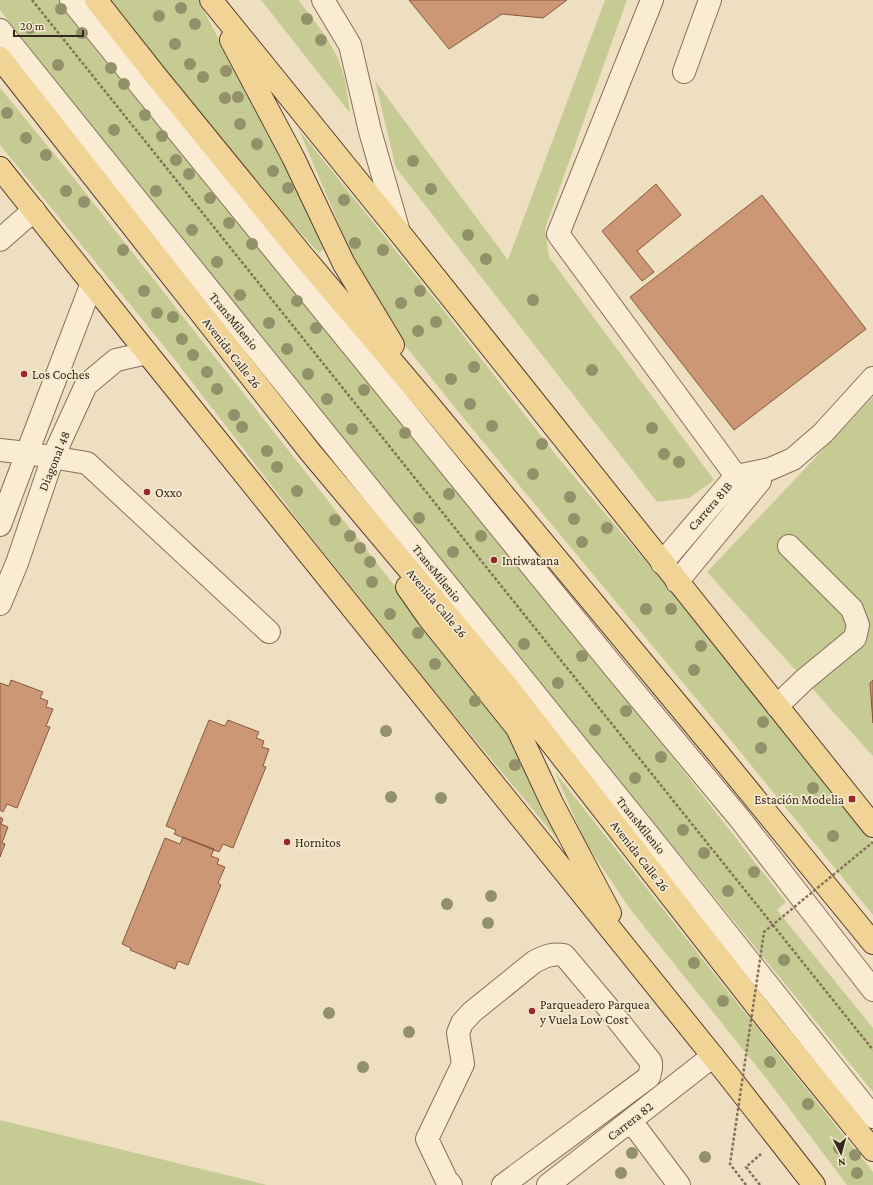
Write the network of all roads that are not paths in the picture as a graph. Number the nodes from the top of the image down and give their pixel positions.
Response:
1 (71, 0) edge
2 (96, 0) edge
3 (210, 0) edge
4 (323, 0) edge
5 (652, 0) edge
6 (710, 0) edge
7 (0, 30) edge
8 (0, 58) edge
9 (684, 72) dead end
10 (0, 168) edge
11 (34, 210) junction
12 (399, 232) junction
13 (0, 240) edge
14 (92, 283) junction
15 (147, 353) junction
16 (873, 378) edge
17 (429, 405) junction
18 (0, 450) edge
19 (27, 453) junction
20 (54, 457) junction
21 (743, 484) junction
22 (343, 491) junction
23 (0, 525) edge
24 (789, 546) dead end
25 (8, 560) edge
26 (662, 563) junction
27 (677, 582) junction
28 (0, 604) edge
29 (269, 632) dead end
30 (777, 706) junction
31 (873, 826) edge
32 (873, 943) edge
33 (632, 955) junction
34 (873, 990) edge
35 (713, 1056) junction
36 (873, 1117) edge
37 (631, 1121) junction
38 (873, 1150) edge
39 (451, 1185) edge
40 (503, 1185) edge
41 (548, 1185) edge
42 (679, 1185) edge
43 (814, 1185) edge

1 - 34 street
2 - 17 main road
3 - 12 main road
3 - 17 main road
4 - 12 street
5 - 21 street
6 - 9 street
7 - 36 street, TransMilenio
8 - 22 main road, Avenida Calle 26
10 - 11 main road
11 - 13 street
11 - 14 main road
12 - 26 main road
14 - 15 main road
14 - 19 street
15 - 20 street, Diagonal 48
15 - 33 main road
16 - 21 street, Carrera 81B
17 - 32 main road
18 - 19 street
19 - 20 street
19 - 23 street
20 - 25 street, Diagonal 48
20 - 29 street
21 - 26 street, Carrera 81B
21 - 27 street, Carrera 81B
22 - 33 main road
22 - 38 main road, Avenida Calle 26
24 - 30 street
25 - 28 street, Diagonal 48
26 - 27 main road
27 - 30 main road
30 - 31 main road
33 - 35 main road
35 - 37 street, Carrera 82
35 - 43 main road
37 - 41 street, Carrera 82
37 - 42 street
39 - 40 street

